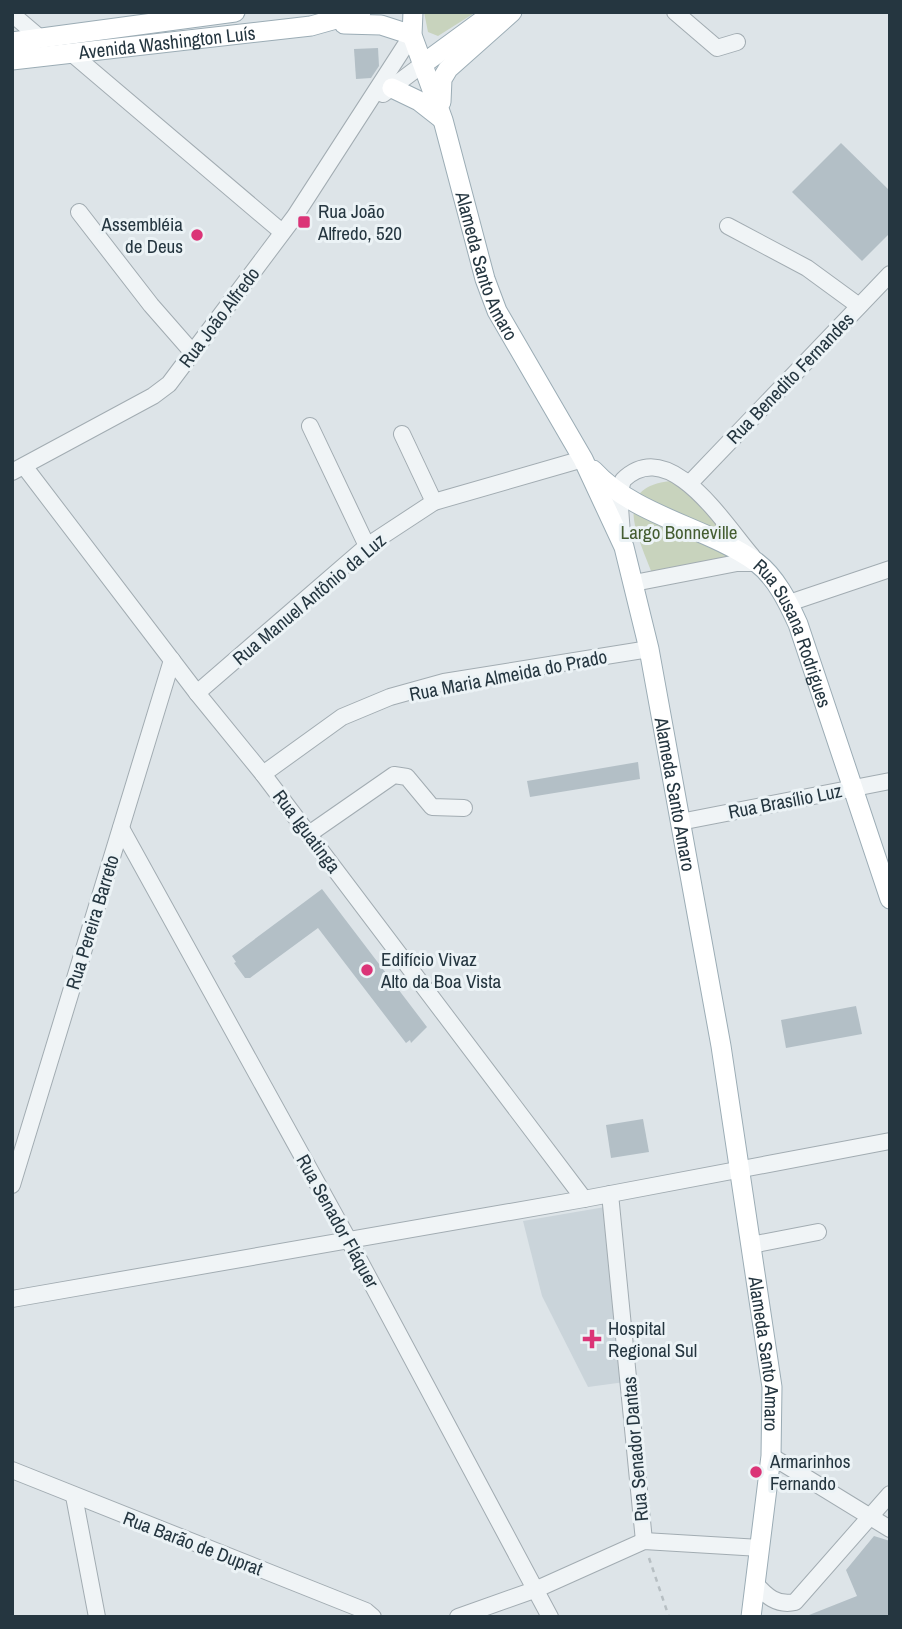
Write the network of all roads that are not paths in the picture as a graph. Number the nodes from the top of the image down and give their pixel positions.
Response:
1 (361, 12) edge
2 (413, 12) edge
3 (494, 12) edge
4 (512, 12) edge
5 (674, 12) edge
6 (12, 13) edge
7 (226, 13) edge
8 (311, 26) junction
9 (412, 35) junction
10 (39, 37) junction
11 (12, 42) edge
12 (737, 42) dead end
13 (71, 52) junction
14 (12, 60) edge
15 (423, 64) junction
16 (392, 88) junction
17 (371, 101) junction
18 (443, 120) junction
19 (79, 212) dead end
20 (728, 226) dead end
21 (282, 232) junction
22 (890, 274) edge
23 (859, 306) junction
24 (193, 353) junction
25 (310, 426) dead end
26 (402, 434) dead end
27 (583, 459) junction
28 (18, 469) edge
29 (690, 483) junction
30 (619, 494) junction
31 (434, 502) junction
32 (367, 546) junction
33 (624, 547) junction
34 (758, 563) junction
35 (890, 569) edge
36 (634, 583) junction
37 (789, 603) junction
38 (649, 649) junction
39 (172, 660) junction
40 (197, 693) junction
41 (263, 774) junction
42 (890, 781) edge
43 (854, 787) junction
44 (464, 808) dead end
45 (680, 822) junction
46 (121, 828) junction
47 (309, 834) junction
48 (890, 899) edge
49 (890, 1141) edge
50 (740, 1170) junction
51 (12, 1185) edge
52 (610, 1194) junction
53 (584, 1199) junction
54 (818, 1232) dead end
55 (348, 1239) junction
56 (751, 1245) junction
57 (12, 1298) edge
58 (771, 1456) junction
59 (12, 1470) edge
60 (890, 1494) edge
61 (74, 1496) junction
62 (871, 1516) junction
63 (890, 1529) edge
64 (643, 1541) junction
65 (760, 1548) junction
66 (755, 1583) junction
67 (537, 1589) junction
68 (97, 1617) edge
69 (373, 1617) edge
70 (458, 1617) edge
71 (550, 1617) edge
72 (751, 1617) edge

1 - 8 main road, Avenida Washington Luís
2 - 9 main road, Alameda Santo Amaro
3 - 15 main road
4 - 18 main road
5 - 12 street
6 - 10 street
7 - 10 main road, Avenida Washington Luís
8 - 9 main road
8 - 13 main road, Avenida Washington Luís
9 - 15 main road, Alameda Santo Amaro
9 - 17 street, Rua João Alfredo
10 - 11 main road, Avenida Washington Luís
13 - 14 main road, Avenida Washington Luís
13 - 21 street
15 - 16 street, Rua João Alfredo
15 - 18 main road, Alameda Santo Amaro
16 - 17 street, Rua João Alfredo
16 - 18 main road
17 - 21 street, Rua João Alfredo
18 - 27 main road, Alameda Santo Amaro
19 - 24 street
20 - 23 street
21 - 24 street, Rua João Alfredo
22 - 23 street, Rua Benedito Fernandes
23 - 29 street, Rua Benedito Fernandes
24 - 28 street, Rua João Alfredo
25 - 32 street
26 - 31 street
27 - 30 main road, Rua Susana Rodrigues
27 - 31 street, Rua Manuel Antônio da Luz
27 - 33 main road, Alameda Santo Amaro
28 - 39 street, Rua Iguatinga
29 - 30 street
29 - 34 street
30 - 33 street
30 - 34 main road, Rua Susana Rodrigues
31 - 32 street, Rua Manuel Antônio da Luz
32 - 40 street, Rua Manuel Antônio da Luz
33 - 36 main road, Alameda Santo Amaro
34 - 36 street
34 - 37 main road, Rua Susana Rodrigues
35 - 37 street
36 - 38 main road, Alameda Santo Amaro
37 - 43 main road, Rua Susana Rodrigues
38 - 41 street, Rua Maria Almeida do Prado
38 - 45 main road, Alameda Santo Amaro
39 - 40 street, Rua Iguatinga
39 - 46 street, Rua Pereira Barreto
40 - 41 street, Rua Iguatinga
41 - 47 street, Rua Iguatinga
42 - 43 street, Rua Brasílio Luz
43 - 45 street, Rua Brasílio Luz
43 - 48 main road, Rua Susana Rodrigues
44 - 47 street
45 - 50 main road, Alameda Santo Amaro
46 - 51 street, Rua Pereira Barreto
46 - 55 street, Rua Senador Fláquer
47 - 53 street, Rua Iguatinga
49 - 50 street
50 - 52 street
50 - 56 main road, Alameda Santo Amaro
52 - 53 street
52 - 64 street, Rua Senador Dantas
53 - 55 street
54 - 56 street
55 - 57 street
55 - 67 street, Rua Senador Fláquer
56 - 58 main road, Alameda Santo Amaro
58 - 62 street
58 - 65 main road, Alameda Santo Amaro
59 - 61 street, Rua Barão de Duprat
60 - 62 street
61 - 68 street
61 - 69 street, Rua Barão de Duprat
62 - 63 street
62 - 66 street
64 - 65 street
64 - 67 street
65 - 66 main road, Alameda Santo Amaro
66 - 72 main road, Alameda Santo Amaro
67 - 70 street
67 - 71 street, Rua Senador Fláquer

